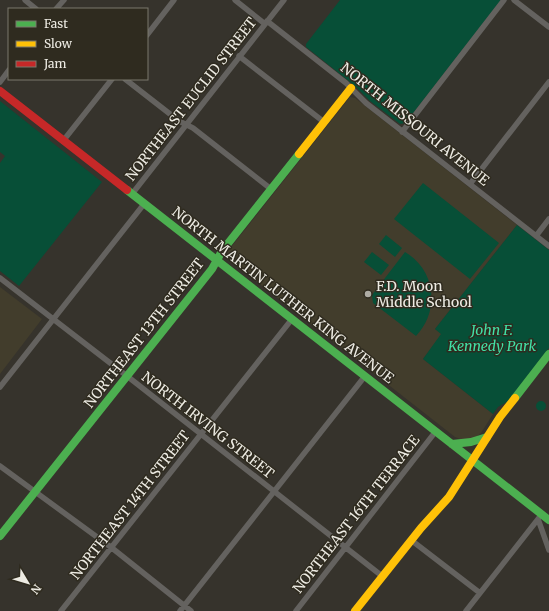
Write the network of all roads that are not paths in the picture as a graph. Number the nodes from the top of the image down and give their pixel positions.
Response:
1 (25, 0) edge
2 (64, 0) edge
3 (174, 0) edge
4 (235, 0) edge
5 (284, 0) edge
6 (504, 0) edge
7 (514, 0) edge
8 (35, 8) edge
9 (57, 8) edge
10 (266, 22) junction
11 (549, 27) edge
12 (148, 34) edge
13 (239, 56) junction
14 (8, 71) edge
15 (111, 80) edge
16 (126, 80) edge
17 (0, 82) edge
18 (549, 82) edge
19 (351, 88) junction
20 (0, 91) edge
21 (324, 122) junction
22 (186, 124) junction
23 (402, 132) junction
24 (63, 141) junction
25 (470, 184) junction
26 (271, 189) junction
27 (132, 194) junction
28 (144, 204) junction
29 (549, 219) edge
30 (536, 236) junction
31 (549, 246) edge
32 (217, 260) junction
33 (0, 278) edge
34 (54, 319) junction
35 (292, 319) junction
36 (549, 354) edge
37 (128, 376) junction
38 (365, 376) junction
39 (0, 387) edge
40 (436, 431) junction
41 (201, 434) junction
42 (487, 437) junction
43 (452, 444) junction
44 (472, 460) junction
45 (0, 466) edge
46 (35, 491) junction
47 (274, 492) junction
48 (540, 516) junction
49 (549, 520) edge
50 (0, 536) edge
51 (411, 540) junction
52 (345, 547) junction
53 (112, 548) junction
54 (549, 550) edge
55 (382, 576) junction
56 (480, 593) junction
57 (185, 606) junction
58 (62, 611) edge
59 (180, 611) edge
60 (191, 611) edge
61 (296, 611) edge
62 (355, 611) edge
63 (466, 611) edge

1 - 8 street
2 - 9 street
3 - 12 street
4 - 10 street, NORTH MISSOURI AVENUE
5 - 10 street, NORTHEAST EUCLID STREET
6 - 23 street
7 - 11 street
10 - 13 street, NORTHEAST EUCLID STREET
10 - 19 street, NORTH MISSOURI AVENUE
13 - 21 street
13 - 22 street, NORTHEAST EUCLID STREET
14 - 17 street
15 - 24 street
16 - 22 street
18 - 25 street
19 - 21 street, NORTHEAST 13TH STREET
19 - 23 street, NORTH MISSOURI AVENUE
20 - 24 street, NORTH MARTIN LUTHER KING AVENUE
21 - 26 street, NORTHEAST 13TH STREET
22 - 26 street
22 - 27 street, NORTHEAST EUCLID STREET
23 - 25 street, NORTH MISSOURI AVENUE
24 - 27 street, NORTH MARTIN LUTHER KING AVENUE
25 - 30 street, NORTH MISSOURI AVENUE
26 - 32 street, NORTHEAST 13TH STREET
27 - 28 street, NORTH MARTIN LUTHER KING AVENUE
28 - 32 street, NORTH MARTIN LUTHER KING AVENUE
28 - 34 street
29 - 30 street
30 - 31 street, NORTH MISSOURI AVENUE
32 - 35 street, NORTH MARTIN LUTHER KING AVENUE
32 - 37 street, NORTHEAST 13TH STREET
33 - 34 street, NORTH IRVING STREET
34 - 37 street, NORTH IRVING STREET
34 - 39 street
35 - 38 street, NORTH MARTIN LUTHER KING AVENUE
35 - 41 street, NORTHEAST 14TH STREET
36 - 42 street
37 - 41 street, NORTH IRVING STREET
37 - 46 street, NORTHEAST 13TH STREET
38 - 40 street, NORTH MARTIN LUTHER KING AVENUE
38 - 47 street
40 - 43 street, NORTH MARTIN LUTHER KING AVENUE
40 - 52 street, NORTHEAST 16TH TERRACE
41 - 47 street, NORTH IRVING STREET
41 - 53 street, NORTHEAST 14TH STREET
42 - 43 street
42 - 44 street
43 - 44 street, NORTH MARTIN LUTHER KING AVENUE
44 - 48 street, NORTH MARTIN LUTHER KING AVENUE
44 - 51 street
45 - 46 street
46 - 50 street, NORTHEAST 13TH STREET
46 - 53 street
47 - 52 street, NORTH IRVING STREET
47 - 57 street
48 - 49 street, NORTH MARTIN LUTHER KING AVENUE
48 - 54 street
48 - 56 street
51 - 55 street
51 - 56 street
52 - 55 street, NORTH IRVING STREET
52 - 61 street, NORTHEAST 16TH TERRACE
53 - 57 street
53 - 58 street, NORTHEAST 14TH STREET
55 - 62 street
56 - 63 street
57 - 59 street
57 - 60 street

